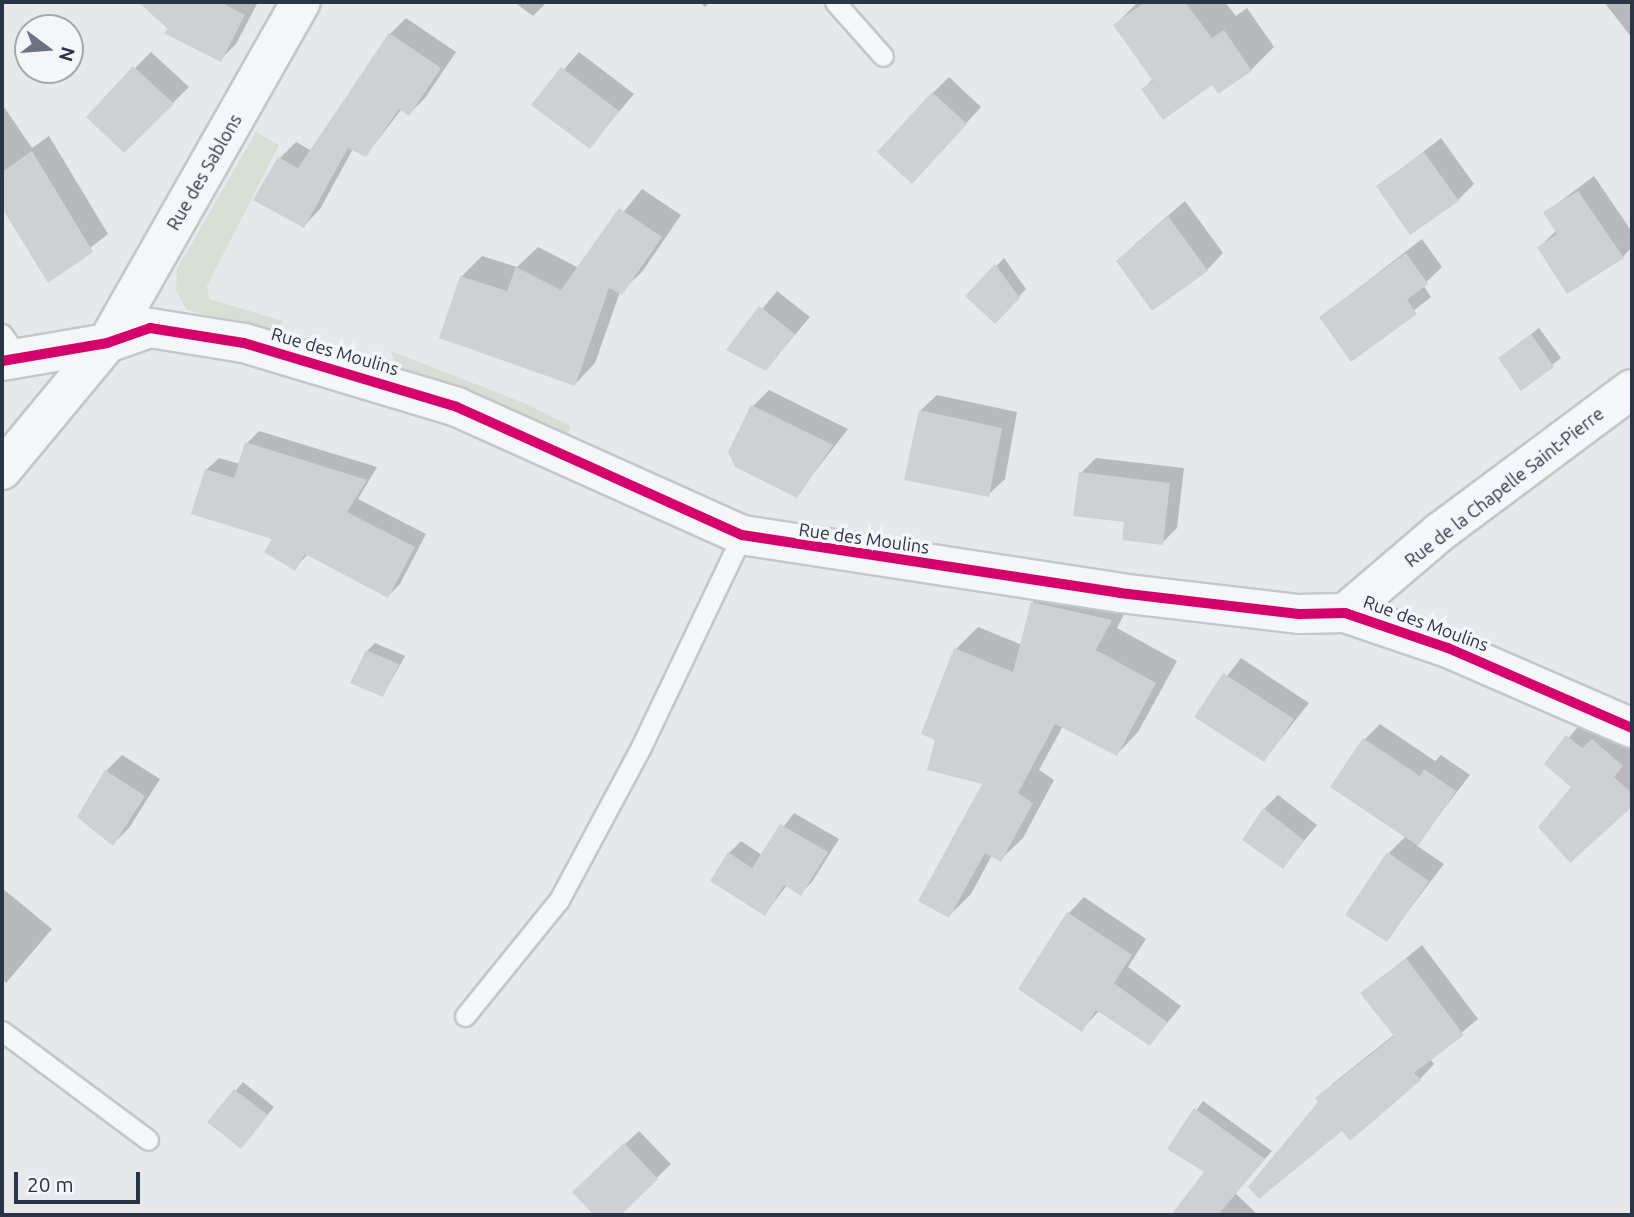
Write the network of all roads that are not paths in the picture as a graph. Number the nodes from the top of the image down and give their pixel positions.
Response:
1 (301, 2) edge
2 (835, 2) edge
3 (883, 56) dead end
4 (107, 343) junction
5 (7, 351) edge
6 (1632, 388) edge
7 (2, 470) edge
8 (742, 536) junction
9 (1345, 612) junction
10 (1632, 728) edge
11 (465, 1016) dead end
12 (2, 1031) edge
13 (148, 1140) dead end

1 - 4 street, Rue des Sablons
2 - 3 lane
4 - 5 street
4 - 7 street, Rue des Sablons
4 - 8 street, Rue des Moulins
6 - 9 street, Rue de la Chapelle Saint-Pierre
8 - 9 street, Rue des Moulins
8 - 11 lane
9 - 10 street, Rue des Moulins
12 - 13 lane

